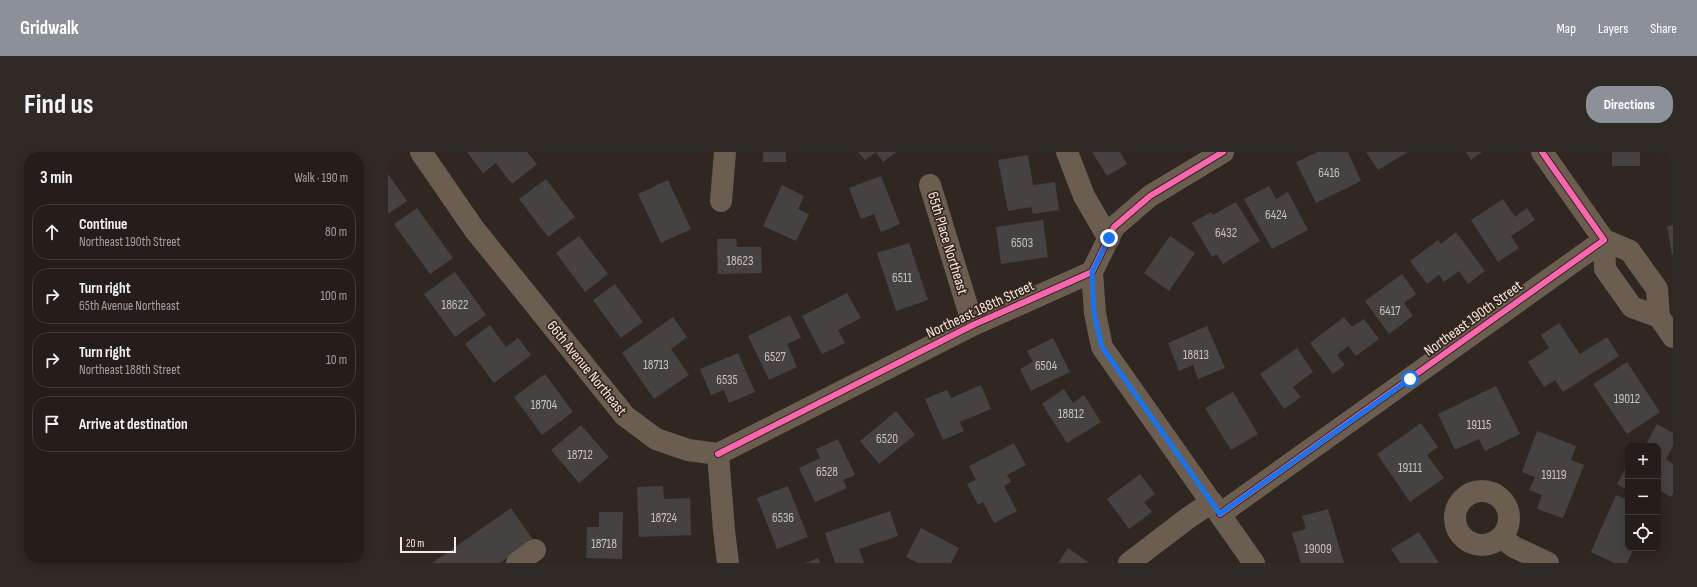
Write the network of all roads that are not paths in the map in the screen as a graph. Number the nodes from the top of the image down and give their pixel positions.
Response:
1 (421, 152) edge
2 (725, 152) edge
3 (1067, 152) edge
4 (1223, 152) edge
5 (1542, 152) edge
6 (930, 185) dead end
7 (721, 201) dead end
8 (1109, 238) junction
9 (1604, 240) junction
10 (1092, 272) junction
11 (1659, 317) junction
12 (973, 325) junction
13 (1673, 337) edge
14 (718, 454) junction
15 (1216, 508) junction
16 (1501, 537) dead end
17 (535, 550) dead end
18 (517, 563) edge
19 (728, 563) edge
20 (1129, 563) edge
21 (1254, 563) edge
22 (1548, 563) edge

1 - 14 street, 66th Avenue Northeast
2 - 7 street
3 - 8 street
4 - 8 street
5 - 9 street
6 - 12 street, 65th Place Northeast
8 - 10 street
9 - 11 street
9 - 11 street
9 - 15 street, Northeast 190th Street
10 - 12 street, Northeast 188th Street
10 - 15 street
11 - 13 street
12 - 14 street, Northeast 188th Street
14 - 19 street
15 - 20 street, Northeast 190th Street
15 - 21 street
16 - 22 street
17 - 18 street

